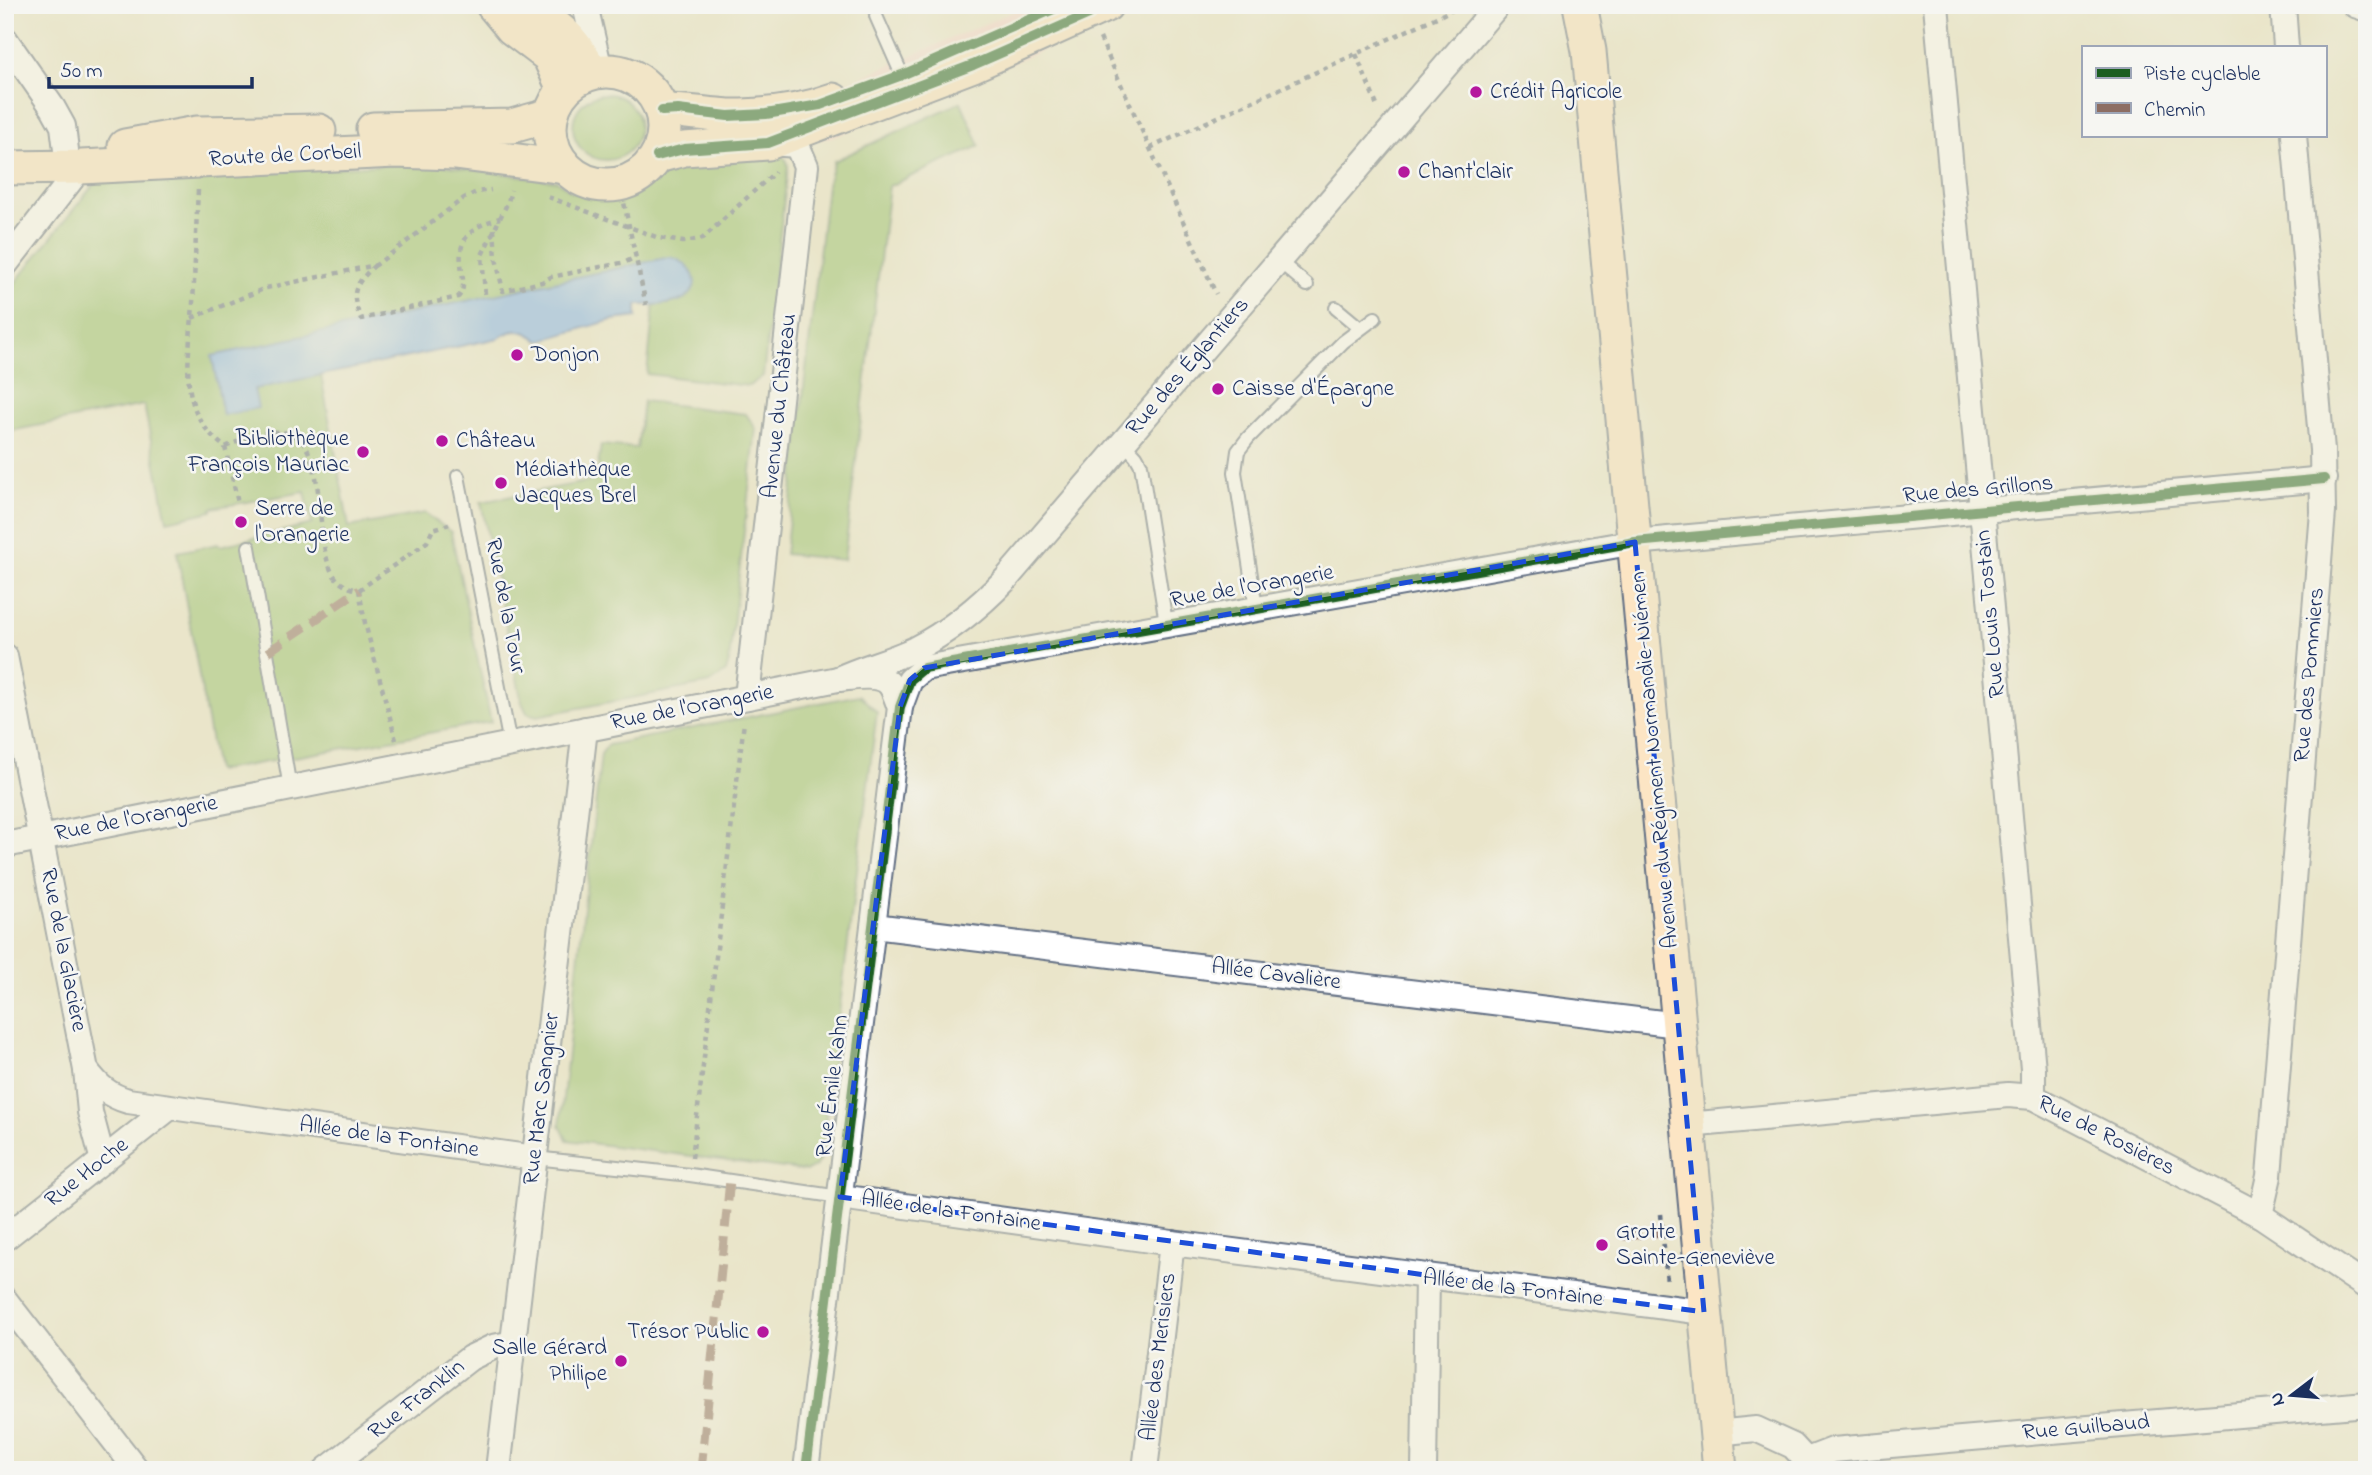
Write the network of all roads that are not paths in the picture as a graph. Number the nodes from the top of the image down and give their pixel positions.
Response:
1 (493, 5) edge
2 (524, 5) edge
3 (585, 5) edge
4 (1498, 5) edge
5 (1580, 5) edge
6 (1594, 5) edge
7 (1936, 5) edge
8 (2283, 5) edge
9 (2355, 5) edge
10 (1086, 8) edge
11 (2367, 9) edge
12 (876, 16) dead end
13 (5, 38) edge
14 (2286, 46) edge
15 (1589, 51) junction
16 (902, 75) junction
17 (577, 86) junction
18 (662, 111) junction
19 (2294, 136) edge
20 (768, 143) junction
21 (5, 151) edge
22 (657, 156) junction
23 (74, 158) junction
24 (565, 167) junction
25 (5, 168) edge
26 (1279, 261) junction
27 (5, 265) edge
28 (1307, 285) dead end
29 (1336, 308) dead end
30 (1375, 318) dead end
31 (1360, 328) junction
32 (1123, 442) junction
33 (458, 476) dead end
34 (2324, 479) junction
35 (1982, 511) junction
36 (1635, 542) junction
37 (249, 547) dead end
38 (1256, 608) junction
39 (1166, 623) junction
40 (949, 629) junction
41 (5, 656) edge
42 (964, 661) junction
43 (838, 679) junction
44 (747, 697) junction
45 (900, 707) junction
46 (585, 729) junction
47 (510, 744) junction
48 (13, 750) edge
49 (290, 788) junction
50 (41, 838) junction
51 (5, 845) edge
52 (874, 926) junction
53 (1678, 1024) junction
54 (86, 1070) junction
55 (2033, 1097) junction
56 (169, 1108) junction
57 (1688, 1125) junction
58 (535, 1158) junction
59 (103, 1161) junction
60 (840, 1197) junction
61 (2260, 1214) junction
62 (5, 1238) edge
63 (1172, 1244) junction
64 (1427, 1277) junction
65 (2367, 1287) edge
66 (5, 1300) edge
67 (1704, 1312) junction
68 (514, 1343) junction
69 (2367, 1404) edge
70 (1716, 1433) junction
71 (1811, 1465) edge
72 (136, 1470) edge
73 (326, 1470) edge
74 (498, 1470) edge
75 (806, 1470) edge
76 (1145, 1470) edge
77 (1424, 1470) edge
78 (1720, 1470) edge

1 - 17 main road
2 - 17 main road
3 - 17 street
4 - 26 street, Rue des Églantiers
5 - 15 main road, Avenue du Régiment Normandie-Niémen
6 - 15 main road, Avenue du Régiment Normandie-Niémen
7 - 35 street, Rue Louis Tostain
8 - 14 street
9 - 11 street
10 - 16 main road
10 - 20 main road
12 - 16 lane
13 - 23 street
15 - 36 main road, Avenue du Régiment Normandie-Niémen
16 - 18 main road
17 - 18 main road
17 - 23 main road, Route de Corbeil
17 - 24 main road
18 - 22 main road
19 - 34 street, Rue des Pommiers
20 - 22 main road
20 - 44 street, Avenue du Château
21 - 23 main road, Route de Corbeil
22 - 24 main road
23 - 24 main road, Route de Corbeil
23 - 25 main road, Route de Corbeil
23 - 27 street
26 - 28 lane
26 - 32 street, Rue des Églantiers
29 - 31 lane
30 - 31 lane
31 - 38 lane
32 - 39 lane
32 - 40 street, Rue des Églantiers
33 - 47 lane, Rue de la Tour
34 - 35 street, Rue des Grillons
34 - 61 street, Rue des Pommiers
35 - 36 street, Rue des Grillons
35 - 55 street, Rue Louis Tostain
36 - 38 street, Rue de l'Orangerie
36 - 53 main road, Avenue du Régiment Normandie-Niémen
37 - 49 lane
38 - 39 street, Rue de l'Orangerie
39 - 42 street, Rue de l'Orangerie
40 - 42 street
40 - 43 street, Rue des Églantiers
41 - 48 street, Rue de la Glacière
42 - 45 street, Rue de l'Orangerie
43 - 44 street, Rue de l'Orangerie
43 - 45 street, Rue de l'Orangerie
44 - 46 street, Rue de l'Orangerie
45 - 52 street, Rue Émile Kahn
46 - 47 street, Rue de l'Orangerie
46 - 58 street, Rue Marc Sangnier
47 - 49 street, Rue de l'Orangerie
48 - 50 street, Rue de la Glacière
49 - 50 street, Rue de l'Orangerie
50 - 51 street, Rue de l'Orangerie
50 - 54 street, Rue de la Glacière
52 - 53 street, Allée Cavalière
52 - 60 street, Rue Émile Kahn
53 - 57 main road, Avenue du Régiment Normandie-Niémen
54 - 56 street, Allée de la Fontaine
54 - 59 street, Rue de la Glacière
55 - 57 street, Rue de Rosières
55 - 61 street, Rue de Rosières
56 - 58 street, Allée de la Fontaine
56 - 59 street, Rue Hoche
57 - 67 main road, Avenue du Régiment Normandie-Niémen
58 - 60 lane, Allée de la Fontaine
58 - 68 street, Rue Marc Sangnier
59 - 62 street, Rue Hoche
60 - 63 street, Allée de la Fontaine
60 - 75 street, Rue Émile Kahn
61 - 65 street, Rue de Rosières
63 - 64 street, Allée de la Fontaine
63 - 76 street, Allée des Merisiers
64 - 67 street, Allée de la Fontaine
64 - 77 street
66 - 72 street
67 - 70 main road, Avenue du Régiment Normandie-Niémen
68 - 73 street, Rue Franklin
68 - 74 street, Rue Marc Sangnier
69 - 71 street, Rue Guilbaud
70 - 71 street
70 - 78 main road, Avenue du Régiment Normandie-Niémen

